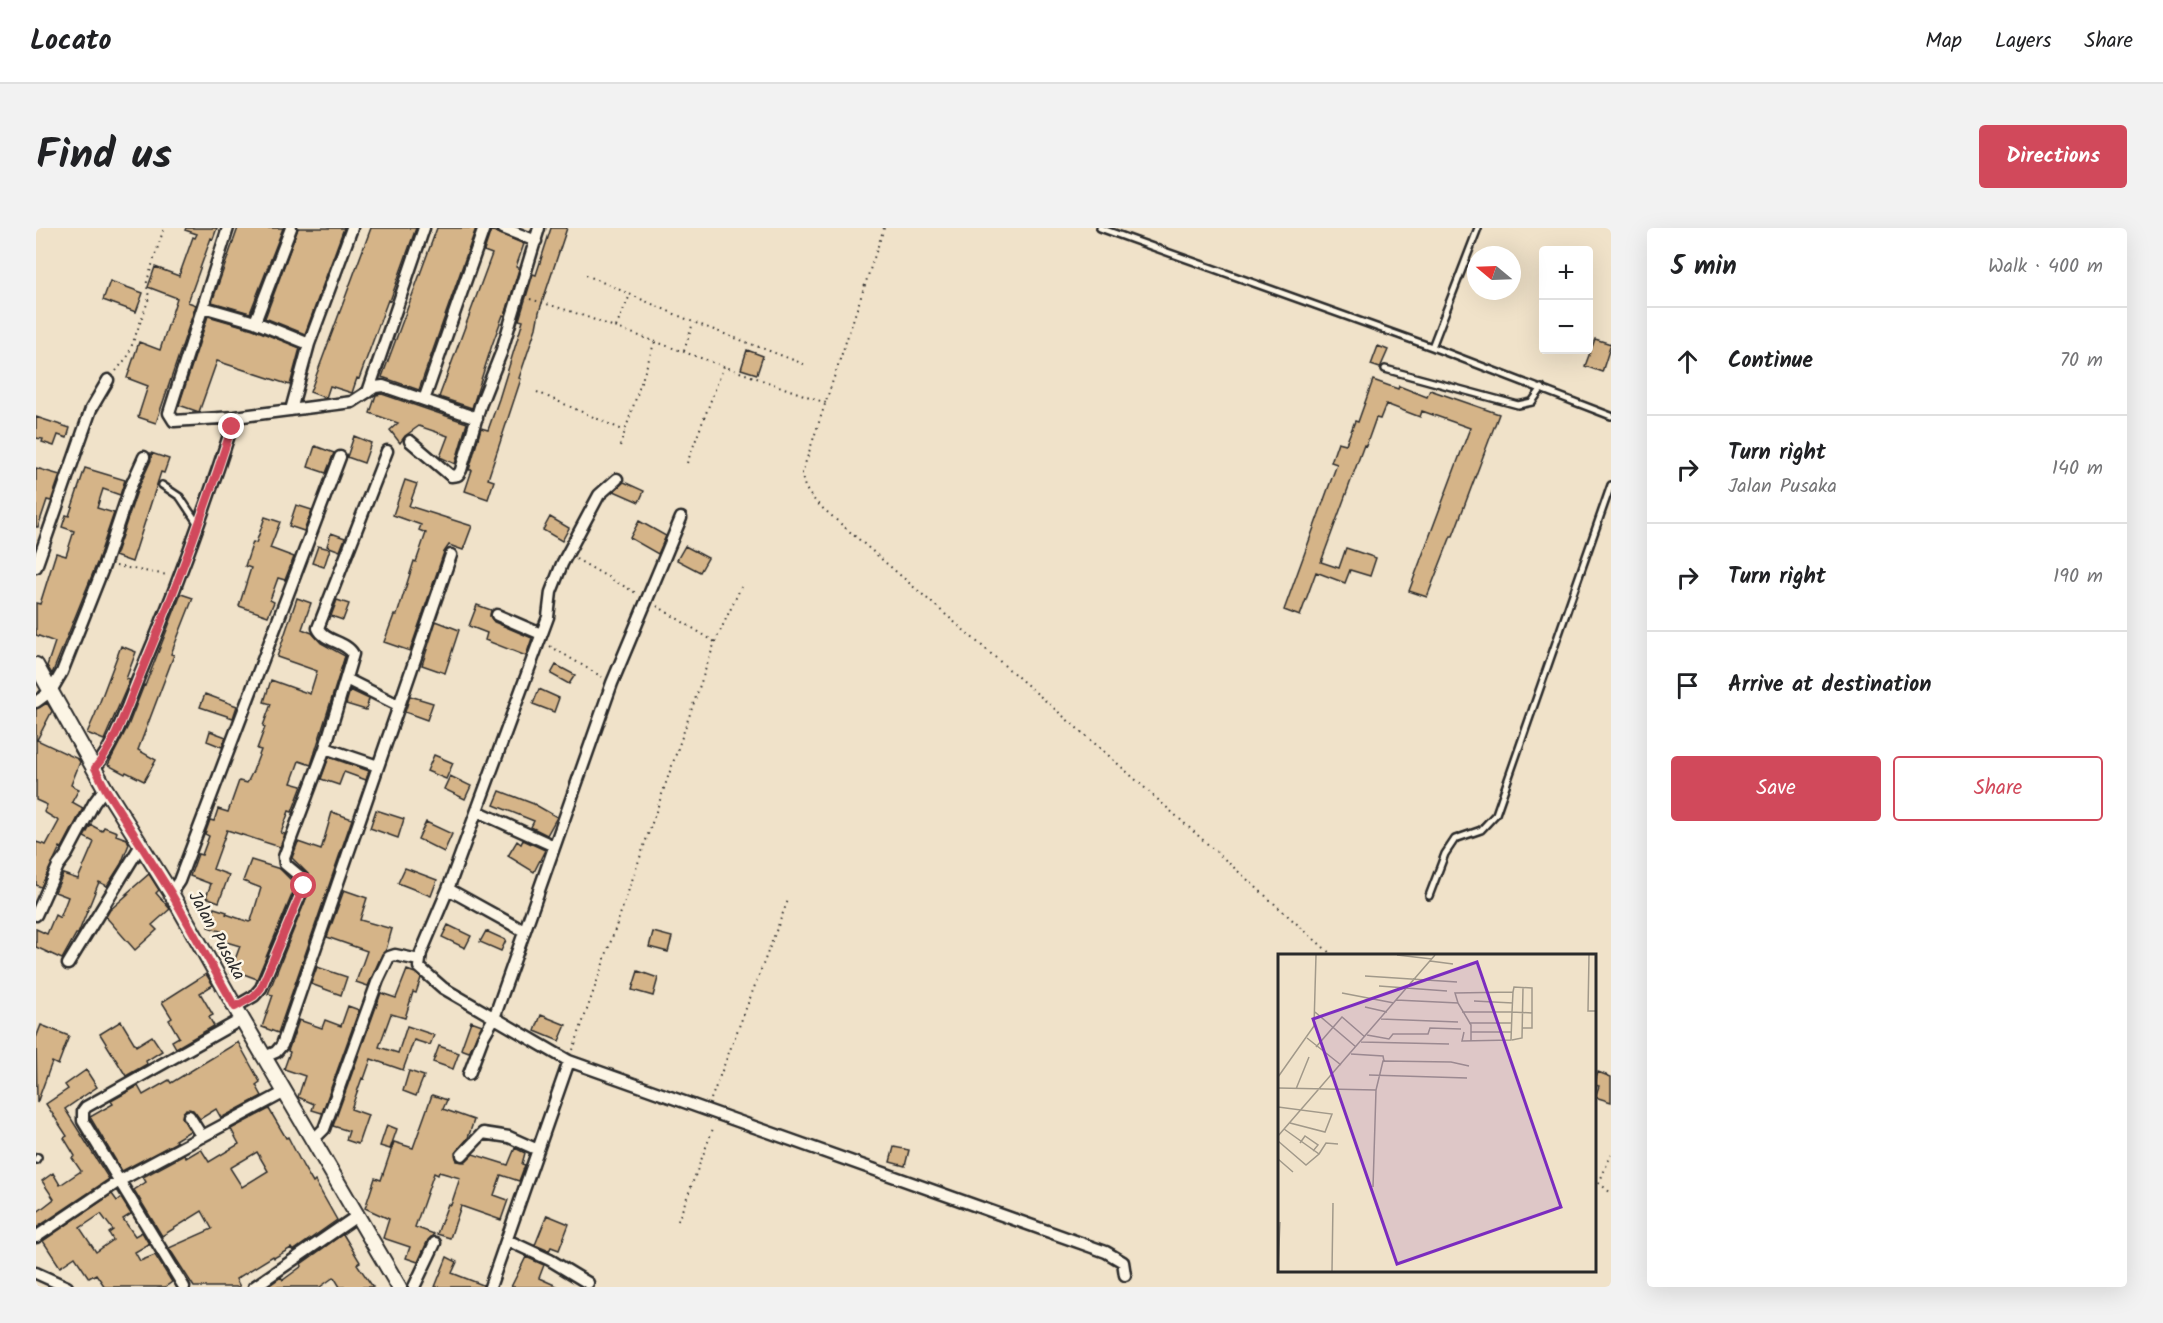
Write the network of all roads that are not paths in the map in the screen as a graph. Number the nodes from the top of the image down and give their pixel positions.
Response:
1 (228, 228) edge
2 (291, 228) edge
3 (352, 228) edge
4 (424, 228) edge
5 (484, 228) edge
6 (503, 228) edge
7 (539, 228) edge
8 (1100, 228) edge
9 (1478, 228) edge
10 (536, 241) junction
11 (203, 307) junction
12 (255, 322) junction
13 (309, 344) junction
14 (1432, 347) junction
15 (1385, 369) dead end
16 (108, 380) dead end
17 (1542, 388) junction
18 (368, 392) junction
19 (424, 400) junction
20 (291, 411) junction
21 (1611, 416) edge
22 (477, 418) junction
23 (234, 422) junction
24 (410, 441) dead end
25 (387, 451) dead end
26 (144, 457) dead end
27 (340, 457) dead end
28 (617, 479) dead end
29 (162, 485) dead end
30 (1611, 485) edge
31 (681, 518) dead end
32 (198, 524) junction
33 (451, 555) dead end
34 (36, 567) edge
35 (497, 615) dead end
36 (540, 637) junction
37 (36, 665) edge
38 (346, 679) junction
39 (51, 691) junction
40 (36, 702) edge
41 (398, 705) junction
42 (325, 748) junction
43 (378, 766) junction
44 (95, 768) junction
45 (105, 788) junction
46 (477, 811) junction
47 (141, 845) junction
48 (554, 846) junction
49 (448, 889) junction
50 (171, 893) junction
51 (1429, 896) dead end
52 (36, 915) edge
53 (524, 932) junction
54 (419, 960) junction
55 (68, 964) dead end
56 (239, 1013) junction
57 (494, 1018) junction
58 (264, 1057) junction
59 (569, 1060) junction
60 (470, 1074) dead end
61 (285, 1092) junction
62 (189, 1116) dead end
63 (202, 1137) junction
64 (313, 1140) junction
65 (538, 1150) junction
66 (462, 1155) dead end
67 (119, 1181) junction
68 (357, 1216) junction
69 (36, 1237) edge
70 (507, 1240) junction
71 (435, 1244) dead end
72 (36, 1273) edge
73 (1125, 1275) dead end
74 (588, 1283) dead end
75 (67, 1287) edge
76 (184, 1287) edge
77 (254, 1287) edge
78 (399, 1287) edge
79 (414, 1287) edge
80 (490, 1287) edge

1 - 11 street
2 - 12 street
3 - 13 street
4 - 18 street
5 - 19 street
6 - 10 street
7 - 10 street
8 - 14 lane
9 - 14 lane
10 - 22 street
11 - 12 street
11 - 23 street
12 - 13 street
13 - 20 street
14 - 17 lane
15 - 17 lane
16 - 34 street
17 - 21 lane
18 - 19 street
18 - 20 street
19 - 22 street
20 - 23 street
22 - 24 street
23 - 32 street
25 - 38 street
26 - 39 street
27 - 50 street
28 - 36 street
29 - 32 lane
30 - 51 lane
31 - 48 street
32 - 44 street
33 - 41 street
35 - 36 street
36 - 46 street
37 - 39 street, Jalan Pusaka
38 - 41 street
38 - 42 street
39 - 40 street
39 - 44 street, Jalan Pusaka
41 - 43 street
42 - 43 street
42 - 56 street
43 - 58 street
44 - 45 street, Jalan Pusaka
45 - 47 street, Jalan Pusaka
45 - 52 street
46 - 48 street
46 - 49 street
47 - 50 street, Jalan Pusaka
47 - 55 street
48 - 53 street
49 - 53 street
49 - 54 street
50 - 56 street, Jalan Pusaka
53 - 57 street
54 - 57 street
54 - 64 street
56 - 58 street, Jalan Pusaka
56 - 67 street
57 - 59 street
57 - 60 street
58 - 61 street, Jalan Pusaka
59 - 65 street
59 - 73 street
61 - 63 street
61 - 64 street, Jalan Pusaka
62 - 63 street
63 - 67 street
64 - 68 street, Jalan Pusaka
65 - 66 street
65 - 70 street
67 - 69 street
67 - 76 street
68 - 77 street
68 - 78 street, Jalan Pusaka
70 - 74 street
70 - 80 street
71 - 79 street
72 - 75 street

